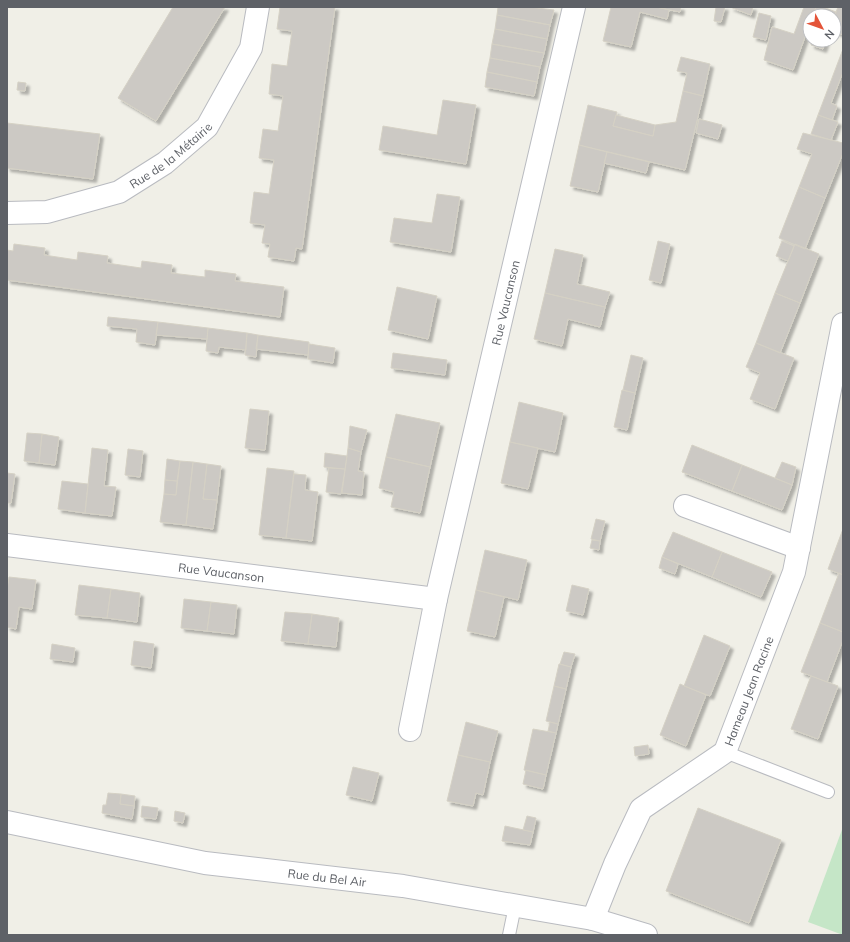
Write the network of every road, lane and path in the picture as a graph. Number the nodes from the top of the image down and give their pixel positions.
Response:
1 (258, 7) edge
2 (574, 7) edge
3 (7, 213) edge
4 (843, 328) edge
5 (685, 506) dead end
6 (7, 545) edge
7 (799, 548) junction
8 (436, 599) junction
9 (410, 730) dead end
10 (725, 752) junction
11 (828, 792) dead end
12 (7, 822) edge
13 (515, 906) junction
14 (593, 919) junction
15 (509, 935) edge
16 (646, 935) edge

1 - 3 street, Rue de la Métairie
2 - 8 street, Rue Vaucanson
4 - 7 street, Hameau Jean Racine
5 - 7 street
6 - 8 street, Rue Vaucanson
7 - 10 street, Hameau Jean Racine
8 - 9 street, Rue Vaucanson
10 - 11 lane, Hameau Jean Racine
10 - 14 street
12 - 13 street, Rue du Bel Air
13 - 14 street, Rue du Bel Air
13 - 15 lane
14 - 16 street, Rue du Bel Air

